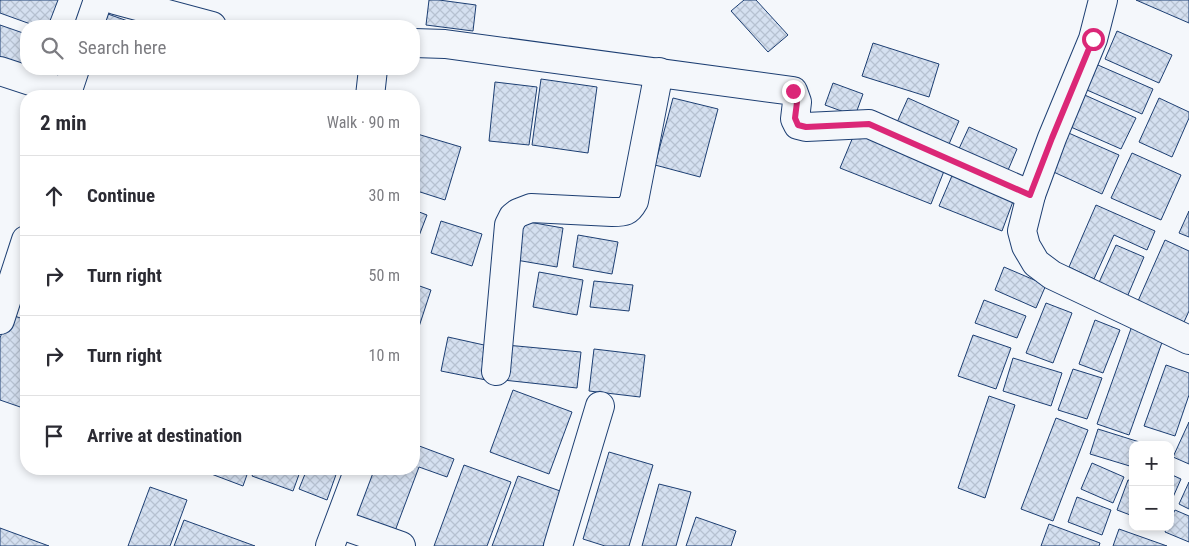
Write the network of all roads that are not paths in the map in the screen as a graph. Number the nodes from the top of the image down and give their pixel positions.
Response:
1 (98, 0) edge
2 (115, 0) edge
3 (1103, 0) edge
4 (91, 20) edge
5 (190, 20) edge
6 (420, 43) edge
7 (0, 72) edge
8 (659, 72) junction
9 (372, 75) edge
10 (69, 86) edge
11 (371, 90) edge
12 (1030, 195) junction
13 (20, 258) edge
14 (0, 320) edge
15 (1189, 340) edge
16 (496, 371) dead end
17 (600, 406) dead end
18 (357, 475) edge
19 (335, 535) edge
20 (401, 546) edge
21 (558, 546) edge

1 - 4 street
2 - 5 street
3 - 12 street
6 - 8 street
7 - 10 street
8 - 12 street
8 - 16 street
9 - 11 street
12 - 15 street
13 - 14 street
17 - 21 street
18 - 19 street
19 - 20 street

